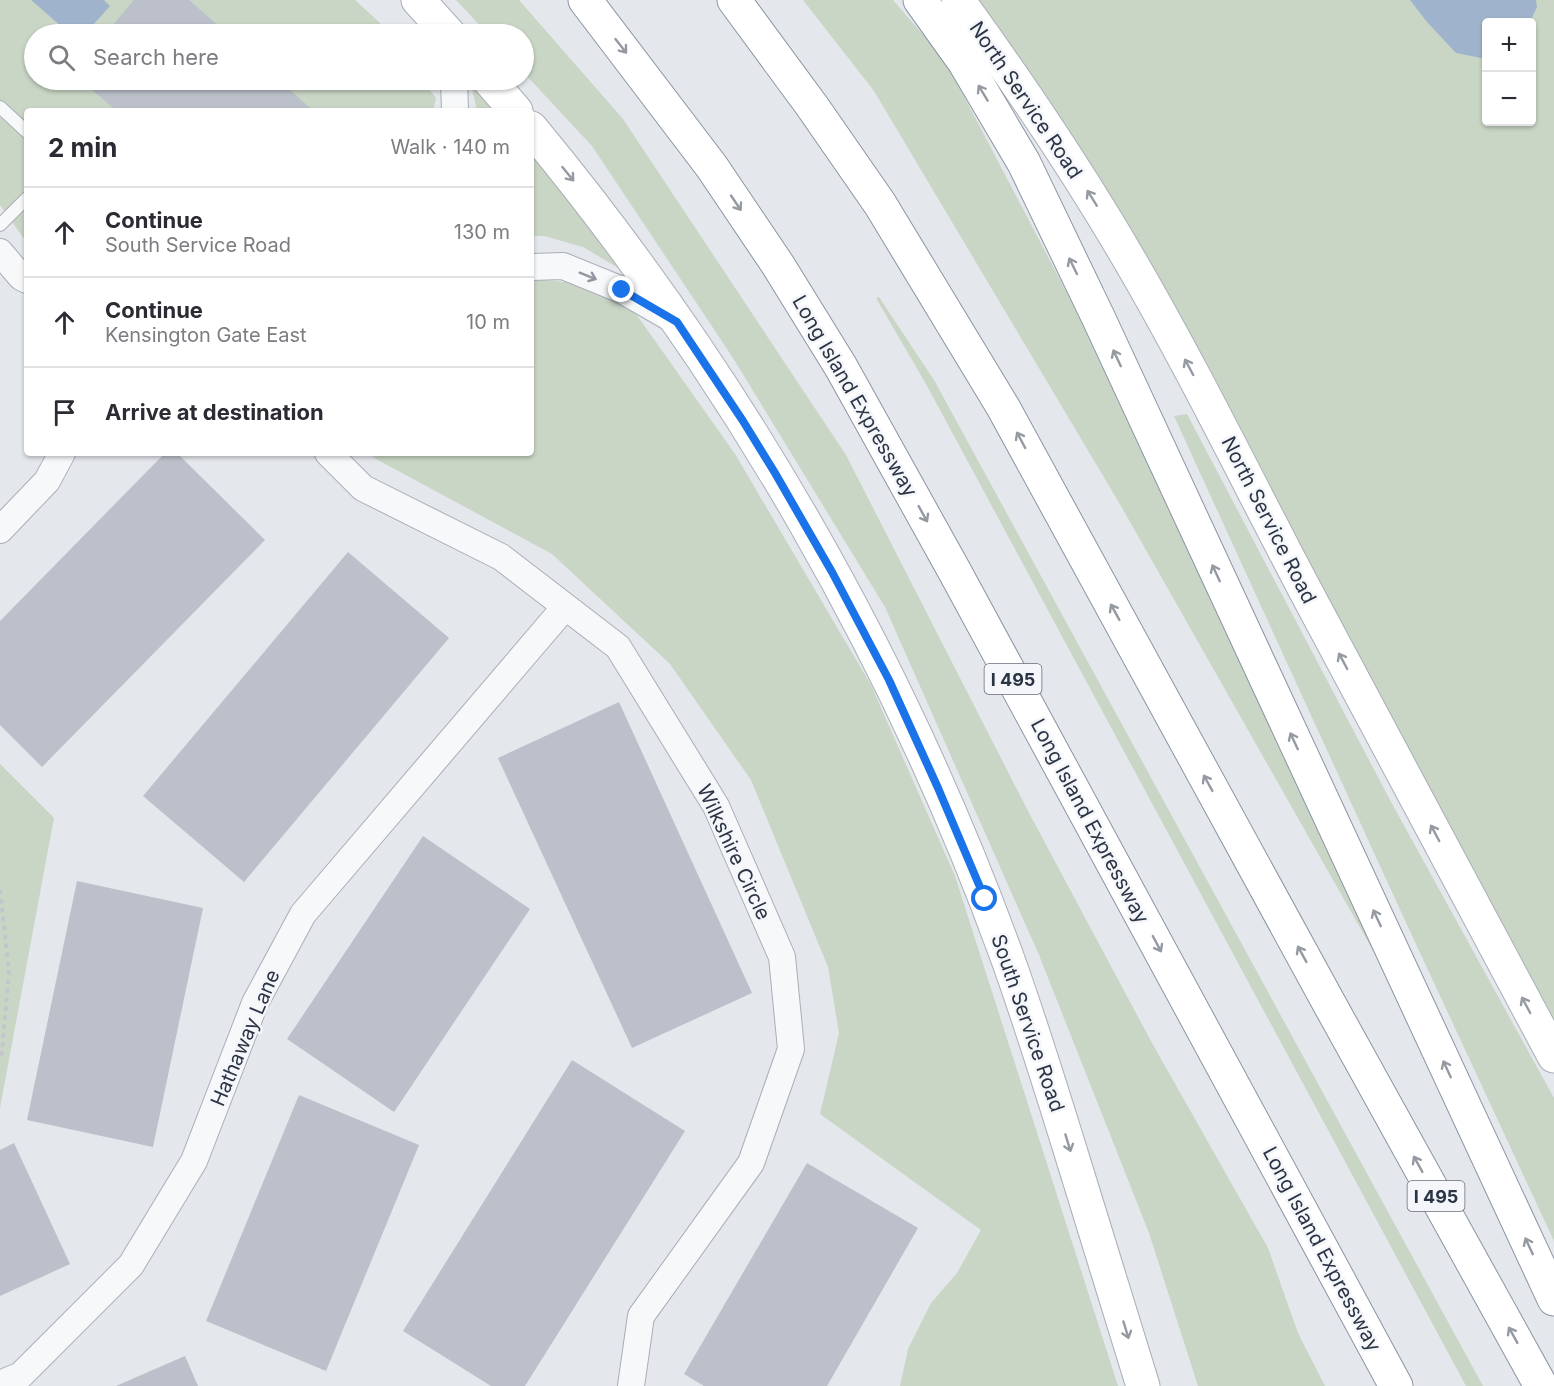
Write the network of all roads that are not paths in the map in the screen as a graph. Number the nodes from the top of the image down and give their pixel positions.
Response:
1 (418, 0) edge
2 (585, 0) edge
3 (734, 0) edge
4 (920, 0) edge
5 (958, 0) edge
6 (440, 24) edge
7 (454, 90) edge
8 (498, 90) edge
9 (0, 107) edge
10 (455, 108) edge
11 (513, 108) edge
12 (24, 129) edge
13 (534, 132) edge
14 (24, 201) edge
15 (0, 225) edge
16 (0, 252) edge
17 (534, 267) edge
18 (24, 278) edge
19 (677, 322) junction
20 (60, 456) edge
21 (331, 456) edge
22 (0, 530) edge
23 (565, 607) junction
24 (1554, 1056) edge
25 (1554, 1299) edge
26 (0, 1384) edge
27 (631, 1386) edge
28 (1143, 1386) edge
29 (1396, 1386) edge
30 (1541, 1386) edge

1 - 6 main road
2 -> 29 main road, Long Island Expressway / I 495
30 -> 3 main road, I 495
25 -> 4 main road
24 -> 5 main road, North Service Road
7 - 10 street
8 - 11 main road
9 - 12 lane
13 -> 19 main road, South Service Road
14 - 15 lane
16 - 18 street
17 -> 19 street
19 -> 28 main road, South Service Road
20 - 22 street
21 - 23 street, Wilkshire Circle
23 - 26 street, Hathaway Lane
23 - 27 street, Wilkshire Circle

